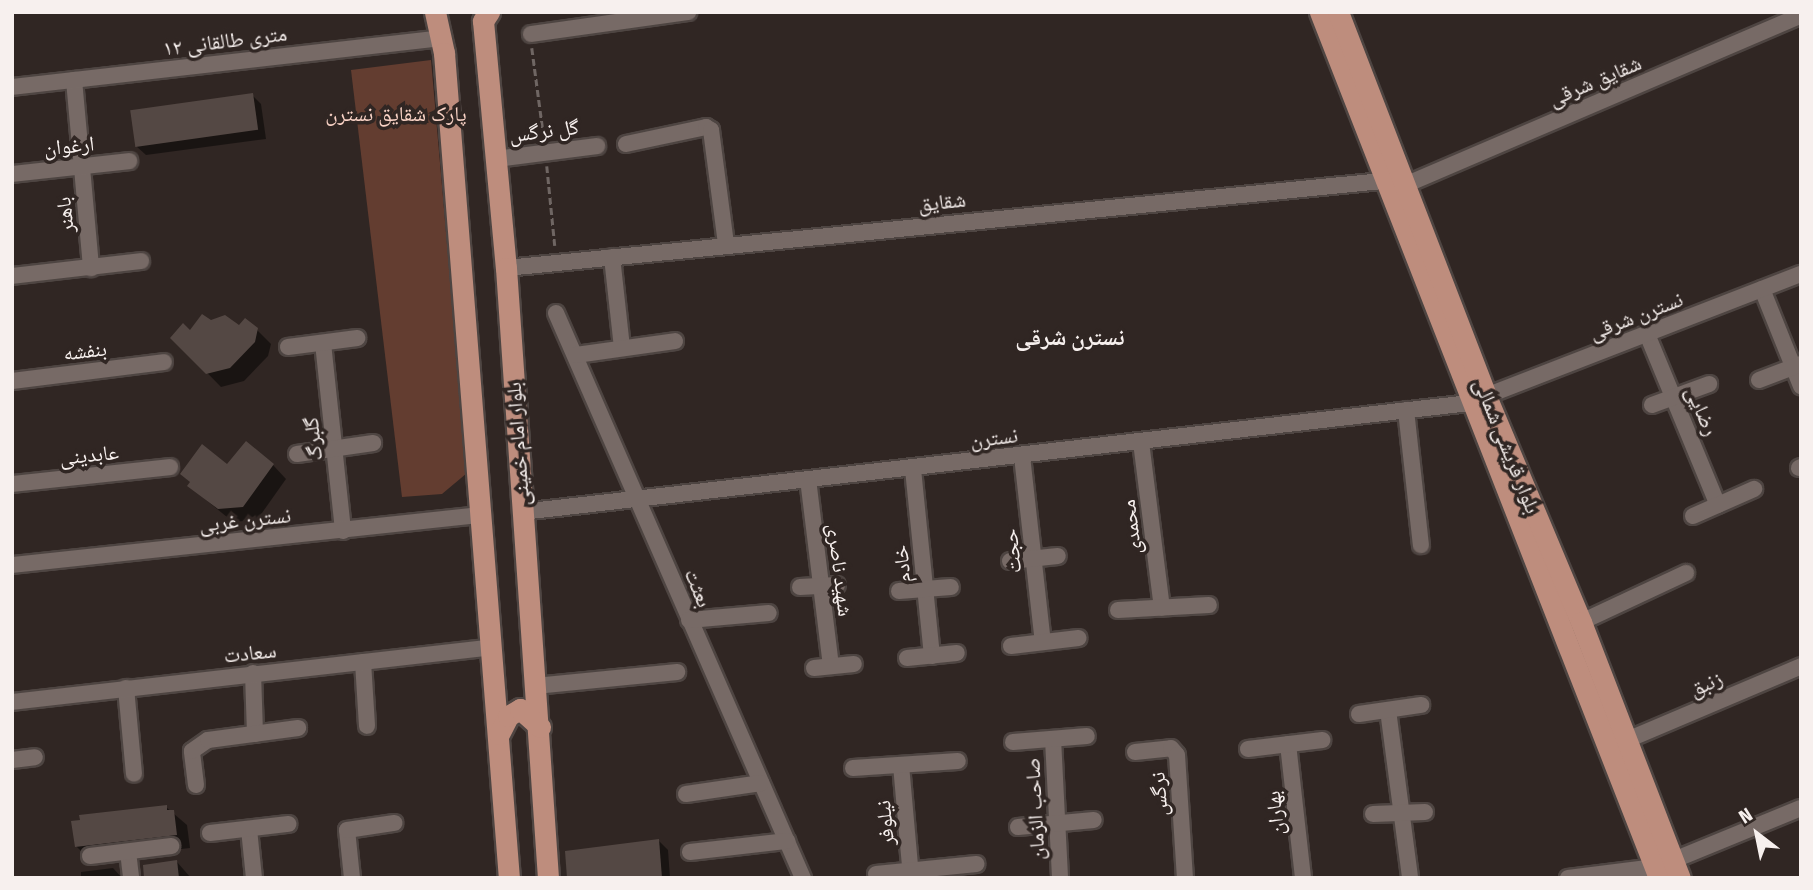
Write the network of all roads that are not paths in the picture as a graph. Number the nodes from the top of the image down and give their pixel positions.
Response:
1 (435, 12) edge
2 (448, 12) edge
3 (688, 12) edge
4 (1320, 12) edge
5 (1338, 12) edge
6 (484, 15) edge
7 (1801, 15) edge
8 (577, 20) edge
9 (531, 34) dead end
10 (442, 38) junction
11 (74, 80) junction
12 (12, 87) edge
13 (626, 144) dead end
14 (597, 146) dead end
15 (496, 159) junction
16 (130, 161) dead end
17 (82, 166) junction
18 (12, 174) edge
19 (1382, 181) junction
20 (1405, 185) junction
21 (726, 244) junction
22 (612, 257) junction
23 (141, 261) dead end
24 (91, 268) junction
25 (506, 268) junction
26 (1801, 274) edge
27 (12, 276) edge
28 (1762, 289) junction
29 (556, 313) dead end
30 (1647, 334) junction
31 (357, 338) dead end
32 (675, 341) dead end
33 (323, 343) junction
34 (622, 347) junction
35 (288, 348) dead end
36 (576, 355) junction
37 (164, 362) dead end
38 (1797, 365) edge
39 (1759, 380) dead end
40 (12, 381) edge
41 (1709, 384) dead end
42 (1801, 386) edge
43 (1673, 397) junction
44 (1478, 400) junction
45 (1652, 405) dead end
46 (1406, 411) junction
47 (1141, 442) junction
48 (373, 443) dead end
49 (336, 448) junction
50 (297, 454) dead end
51 (1022, 456) junction
52 (170, 467) dead end
53 (913, 469) junction
54 (807, 479) junction
55 (12, 484) edge
56 (1754, 489) dead end
57 (1515, 491) junction
58 (639, 500) junction
59 (1718, 505) junction
60 (522, 512) junction
61 (482, 514) junction
62 (1693, 516) dead end
63 (343, 531) junction
64 (1421, 545) dead end
65 (1058, 556) dead end
66 (1034, 559) junction
67 (1010, 561) dead end
68 (12, 565) edge
69 (1686, 573) dead end
70 (829, 585) junction
71 (800, 587) dead end
72 (951, 587) dead end
73 (926, 589) junction
74 (900, 591) dead end
75 (1209, 604) dead end
76 (1162, 608) junction
77 (1118, 610) dead end
78 (769, 613) dead end
79 (689, 620) junction
80 (1581, 622) junction
81 (1079, 638) dead end
82 (1043, 642) junction
83 (1011, 646) dead end
84 (492, 647) junction
85 (957, 653) dead end
86 (932, 656) junction
87 (907, 658) dead end
88 (363, 662) junction
89 (854, 664) dead end
90 (831, 666) junction
91 (1801, 666) edge
92 (814, 668) dead end
93 (677, 672) dead end
94 (253, 673) junction
95 (535, 686) junction
96 (126, 688) junction
97 (12, 702) edge
98 (1421, 705) dead end
99 (1388, 710) junction
100 (1359, 714) dead end
101 (367, 726) dead end
102 (540, 727) junction
103 (298, 728) dead end
104 (255, 734) junction
105 (499, 734) junction
106 (1087, 736) dead end
107 (1053, 739) junction
108 (1322, 740) dead end
109 (1628, 740) junction
110 (1013, 742) dead end
111 (1288, 744) junction
112 (1248, 749) dead end
113 (1135, 752) dead end
114 (35, 757) dead end
115 (12, 760) edge
116 (958, 761) dead end
117 (901, 765) junction
118 (853, 768) dead end
119 (134, 774) dead end
120 (761, 783) junction
121 (196, 785) dead end
122 (686, 794) dead end
123 (1801, 808) edge
124 (1426, 812) dead end
125 (1401, 813) junction
126 (1373, 814) dead end
127 (1094, 820) dead end
128 (394, 823) dead end
129 (288, 824) dead end
130 (1057, 824) junction
131 (1018, 827) dead end
132 (249, 828) junction
133 (210, 833) dead end
134 (787, 841) junction
135 (171, 846) dead end
136 (128, 852) junction
137 (690, 852) dead end
138 (90, 856) dead end
139 (977, 864) dead end
140 (1667, 871) edge
141 (876, 874) dead end
142 (910, 874) edge
143 (131, 878) edge
144 (254, 878) edge
145 (352, 878) edge
146 (509, 878) edge
147 (548, 878) edge
148 (803, 878) edge
149 (1060, 878) edge
150 (1185, 878) edge
151 (1303, 878) edge
152 (1410, 878) edge
153 (1568, 878) edge

1 - 10 main road, بلوار امام خمینی
2 - 10 main road
3 - 8 street
4 - 19 main road, بلوار قریشی شمالی
5 - 20 main road, بلوار قریشی شمالی
6 - 15 main road, بلوار امام خمینی
7 - 20 street, شقایق شرقی
8 - 9 street
10 - 11 street, ۱۲ متری طالقانی
10 - 61 main road, بلوار امام خمینی
11 - 12 street, ۱۲ متری طالقانی
11 - 17 street, باهنر
13 - 21 street
14 - 15 street, گل نرگس
15 - 25 main road, بلوار امام خمینی
16 - 17 street, ارغوان
17 - 18 street, ارغوان
17 - 24 street, باهنر
19 - 21 street, شقایق
19 - 44 main road, بلوار قریشی شمالی
20 - 44 main road, بلوار قریشی شمالی
21 - 22 street, شقایق
22 - 25 street, شقایق
22 - 34 street
23 - 24 street
24 - 27 street
25 - 60 main road, بلوار امام خمینی
26 - 28 street, نسترن شرقی
28 - 30 street, نسترن شرقی
28 - 38 street
29 - 36 street, بعثت
30 - 43 street, رضایی
30 - 44 street, نسترن شرقی
31 - 33 street
32 - 34 street
33 - 35 street
33 - 49 street, گلبرگ
34 - 36 street
36 - 58 street, بعثت
37 - 40 street, بنفشه
38 - 39 street
38 - 42 street
41 - 43 street
43 - 45 street
43 - 59 street, رضایی
44 - 46 street, نسترن
44 - 57 main road, بلوار قریشی شمالی
46 - 47 street, نسترن
46 - 64 street
47 - 51 street, نسترن
47 - 76 street, محمدی
48 - 49 street
49 - 50 street
49 - 63 street, گلبرگ
51 - 53 street, نسترن
51 - 66 street, حجت
52 - 55 street, عابدینی
53 - 54 street, نسترن
53 - 73 street, خادم
54 - 58 street, نسترن
54 - 70 street, شهید ناصری
56 - 59 street
57 - 80 main road, بلوار قریشی شمالی
57 - 140 main road, بلوار قریشی شمالی
58 - 60 street, نسترن
58 - 79 street, بعثت
59 - 62 street
60 - 95 main road, بلوار امام خمینی
61 - 63 street, نسترن غربی
61 - 84 main road, بلوار امام خمینی
63 - 68 street, نسترن غربی
65 - 66 street
66 - 67 street
66 - 82 street, حجت
69 - 80 street
70 - 71 street
70 - 90 street, شهید ناصری
72 - 73 street
73 - 74 street
73 - 86 street, خادم
75 - 76 street
76 - 77 street
78 - 79 street
79 - 120 street, بعثت
80 - 109 main road, بلوار قریشی شمالی
81 - 82 street
82 - 83 street
84 - 88 street, سعادت
84 - 105 main road, بلوار امام خمینی
85 - 86 street
86 - 87 street
88 - 94 street, سعادت
88 - 101 street
89 - 90 street
90 - 92 street
91 - 109 street, زنبق
93 - 95 street
94 - 96 street, سعادت
94 - 104 street
95 - 102 main road, بلوار امام خمینی
96 - 97 street, سعادت
96 - 119 street
98 - 99 street
99 - 100 street
99 - 125 street
102 - 105 main road
102 - 147 main road, بلوار امام خمینی
103 - 104 street
104 - 121 street
105 - 146 main road, بلوار امام خمینی
106 - 107 street
107 - 110 street
107 - 130 street, صاحب الزمان
108 - 111 street
109 - 140 main road, بلوار قریشی شمالی
111 - 112 street
111 - 151 street, بهاران
113 - 150 street, نرگس
114 - 115 street
116 - 117 street
117 - 118 street
117 - 142 street, نیلوفر
120 - 122 street
120 - 134 street, بعثت
123 - 140 street
124 - 125 street
125 - 126 street
125 - 152 street
127 - 130 street
128 - 145 street
129 - 132 street
130 - 131 street
130 - 149 street, صاحب الزمان
132 - 133 street
132 - 144 street
134 - 137 street
134 - 148 street, بعثت
135 - 136 street
136 - 138 street
136 - 143 street
139 - 142 street
140 - 153 street
141 - 142 street

